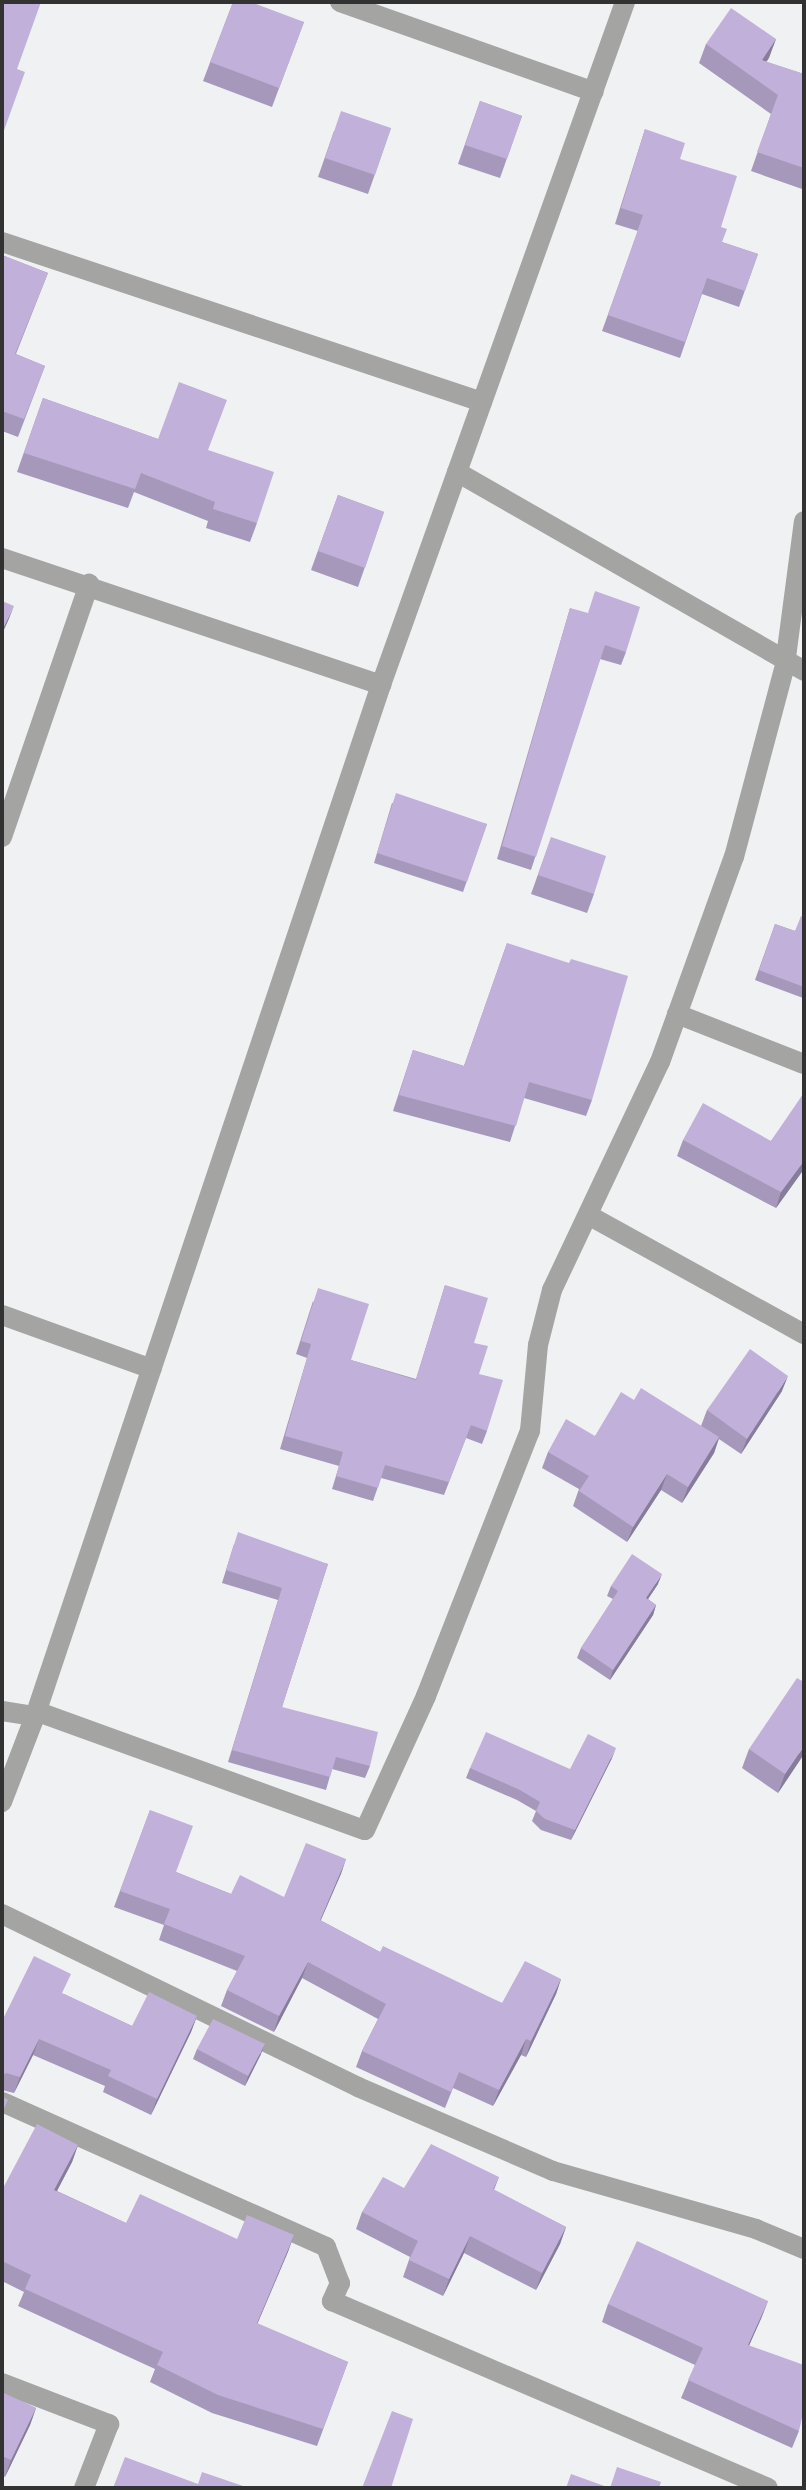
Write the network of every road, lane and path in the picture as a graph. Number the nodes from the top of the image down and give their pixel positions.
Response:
1 (340, 2) edge
2 (625, 2) edge
3 (594, 92) junction
4 (2, 242) edge
5 (482, 402) junction
6 (457, 472) junction
7 (804, 521) edge
8 (2, 558) edge
9 (89, 584) junction
10 (795, 668) edge
11 (381, 685) junction
12 (2, 837) edge
13 (677, 1014) junction
14 (804, 1064) edge
15 (590, 1216) junction
16 (2, 1315) edge
17 (804, 1334) edge
18 (152, 1369) junction
19 (2, 1711) edge
20 (35, 1716) junction
21 (2, 1802) edge
22 (2, 1914) edge
23 (2, 2102) edge
24 (804, 2249) edge
25 (2, 2383) edge
26 (84, 2488) edge
27 (768, 2488) edge

1 - 3 street
2 - 3 street
3 - 5 street
4 - 5 street
5 - 6 street
6 - 10 street
6 - 11 street
7 - 10 street
8 - 9 street
9 - 11 street
9 - 12 street
10 - 13 street
11 - 18 street
13 - 14 street
13 - 15 street
15 - 17 street
15 - 20 street
16 - 18 street
18 - 20 street
19 - 20 street
20 - 21 street
22 - 24 street
23 - 27 street
25 - 26 street

